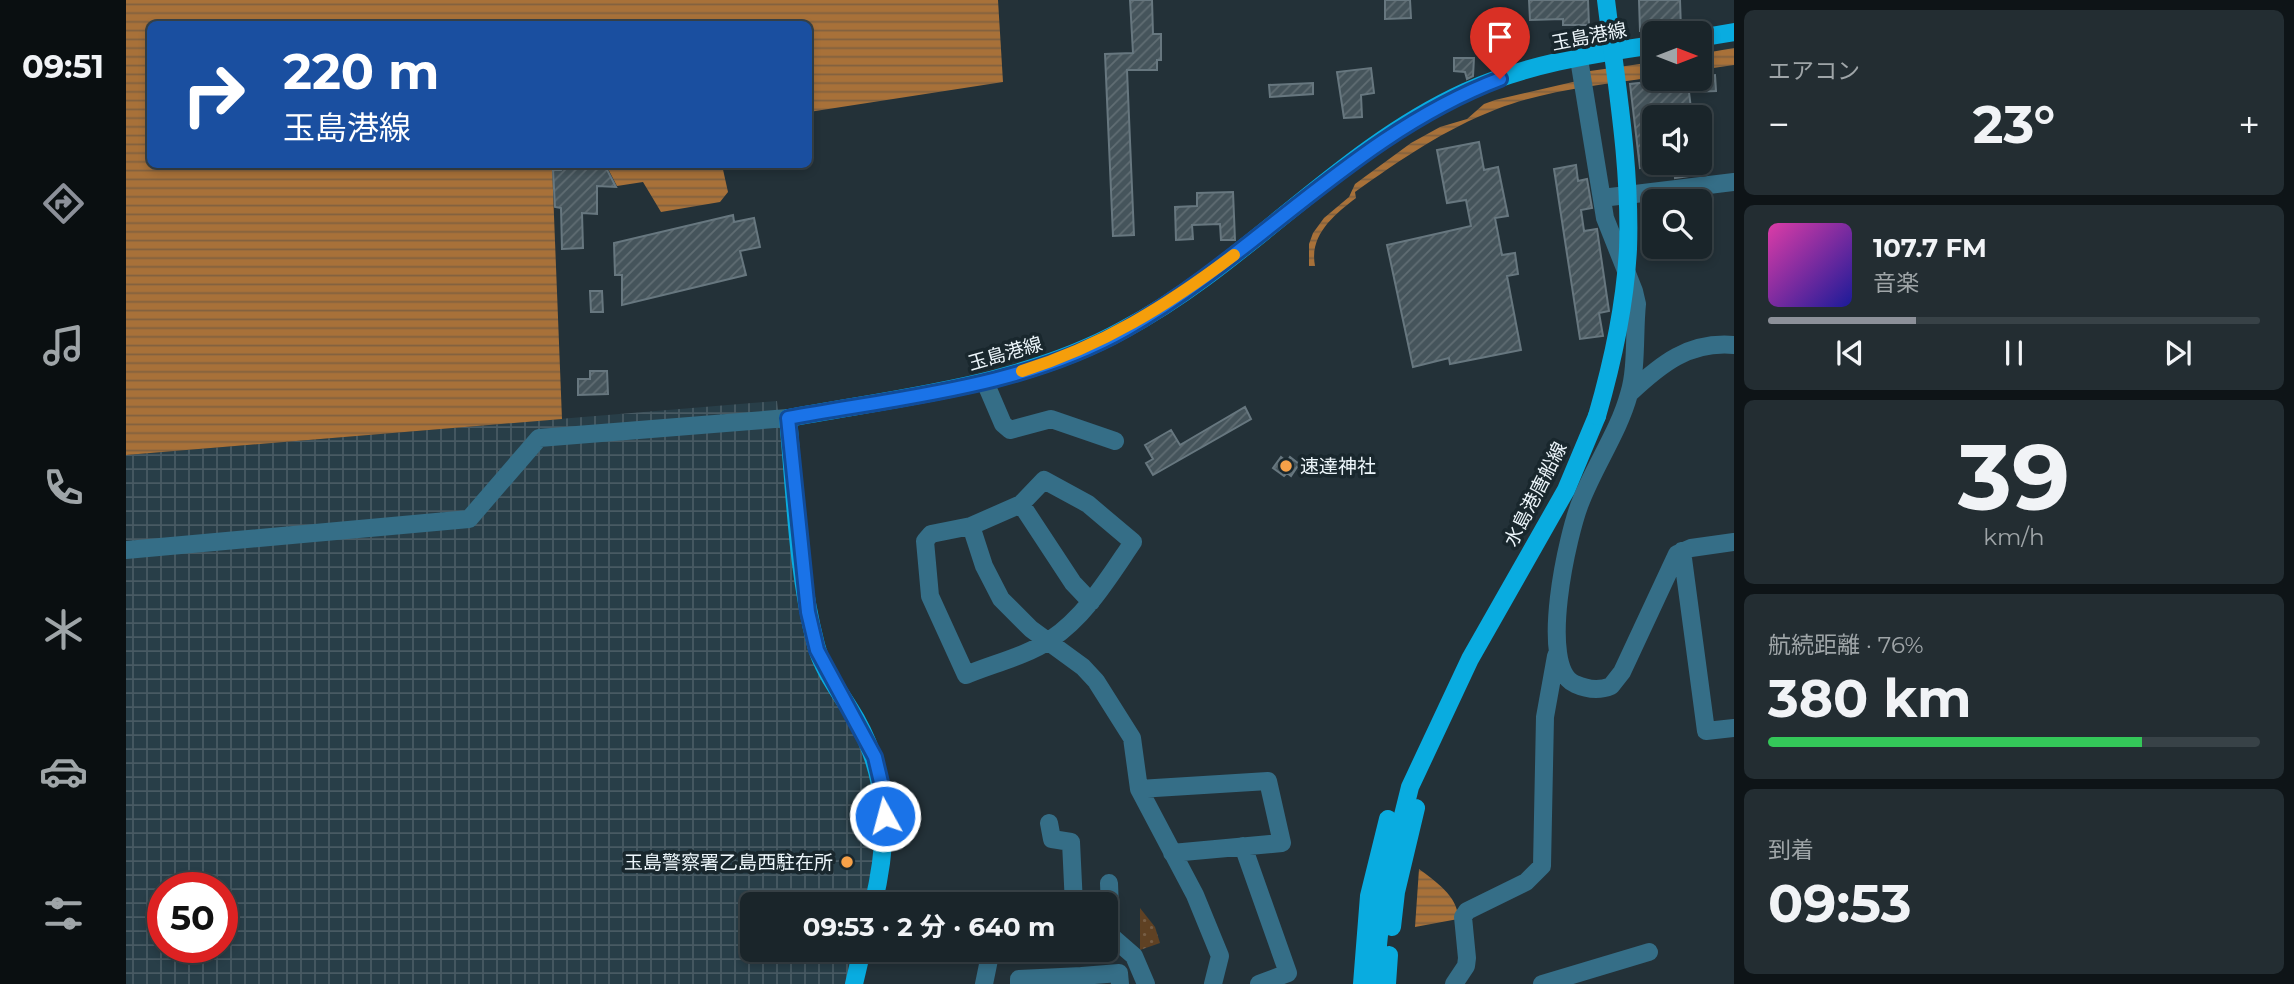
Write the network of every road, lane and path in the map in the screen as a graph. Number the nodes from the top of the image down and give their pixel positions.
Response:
1 (1606, 0) edge
2 (1734, 33) edge
3 (1712, 36) edge
4 (1642, 47) edge
5 (1579, 59) junction
6 (1734, 182) edge
7 (1602, 198) junction
8 (1734, 345) edge
9 (985, 382) junction
10 (1630, 393) junction
11 (788, 418) junction
12 (1115, 441) dead end
13 (1021, 505) junction
14 (971, 526) junction
15 (1734, 542) edge
16 (126, 550) edge
17 (1682, 551) junction
18 (1091, 601) junction
19 (1049, 642) junction
20 (1557, 652) junction
21 (1734, 728) edge
22 (1427, 746) junction
23 (1139, 789) junction
24 (1049, 822) dead end
25 (1242, 846) junction
26 (1172, 853) junction
27 (1109, 883) dead end
28 (875, 892) edge
29 (1073, 892) edge
30 (1109, 892) edge
31 (1118, 944) edge
32 (1649, 952) dead end
33 (859, 962) edge
34 (988, 962) edge
35 (1082, 980) edge
36 (854, 984) edge
37 (984, 984) edge
38 (1019, 984) edge
39 (1120, 984) edge
40 (1146, 984) edge
41 (1213, 984) edge
42 (1259, 984) edge
43 (1362, 984) edge
44 (1374, 984) edge
45 (1387, 984) edge
46 (1454, 984) edge
47 (1542, 984) edge

1 - 22 main road, 水島港唐船線, bridge
2 - 3 main road
4 - 5 main road, 玉島港線
5 - 7 street
5 - 9 main road, 玉島港線
6 - 7 street
7 - 10 street
8 - 10 street
9 - 11 main road, 玉島港線
9 - 12 street
10 - 20 street
11 - 16 street
11 - 28 main road
13 - 14 street
13 - 18 street
13 - 18 street
14 - 19 street
14 - 19 street
15 - 17 street
17 - 20 street
17 - 21 street
18 - 19 street
19 - 23 street
20 - 46 street
22 - 43 main road
22 - 44 main road, 水島港唐船線
22 - 45 main road
23 - 25 street
23 - 26 street
24 - 29 street
25 - 26 street
25 - 42 street
26 - 41 street
27 - 30 street
31 - 40 street
32 - 47 street
33 - 36 main road
34 - 37 street
35 - 38 street
35 - 39 street

